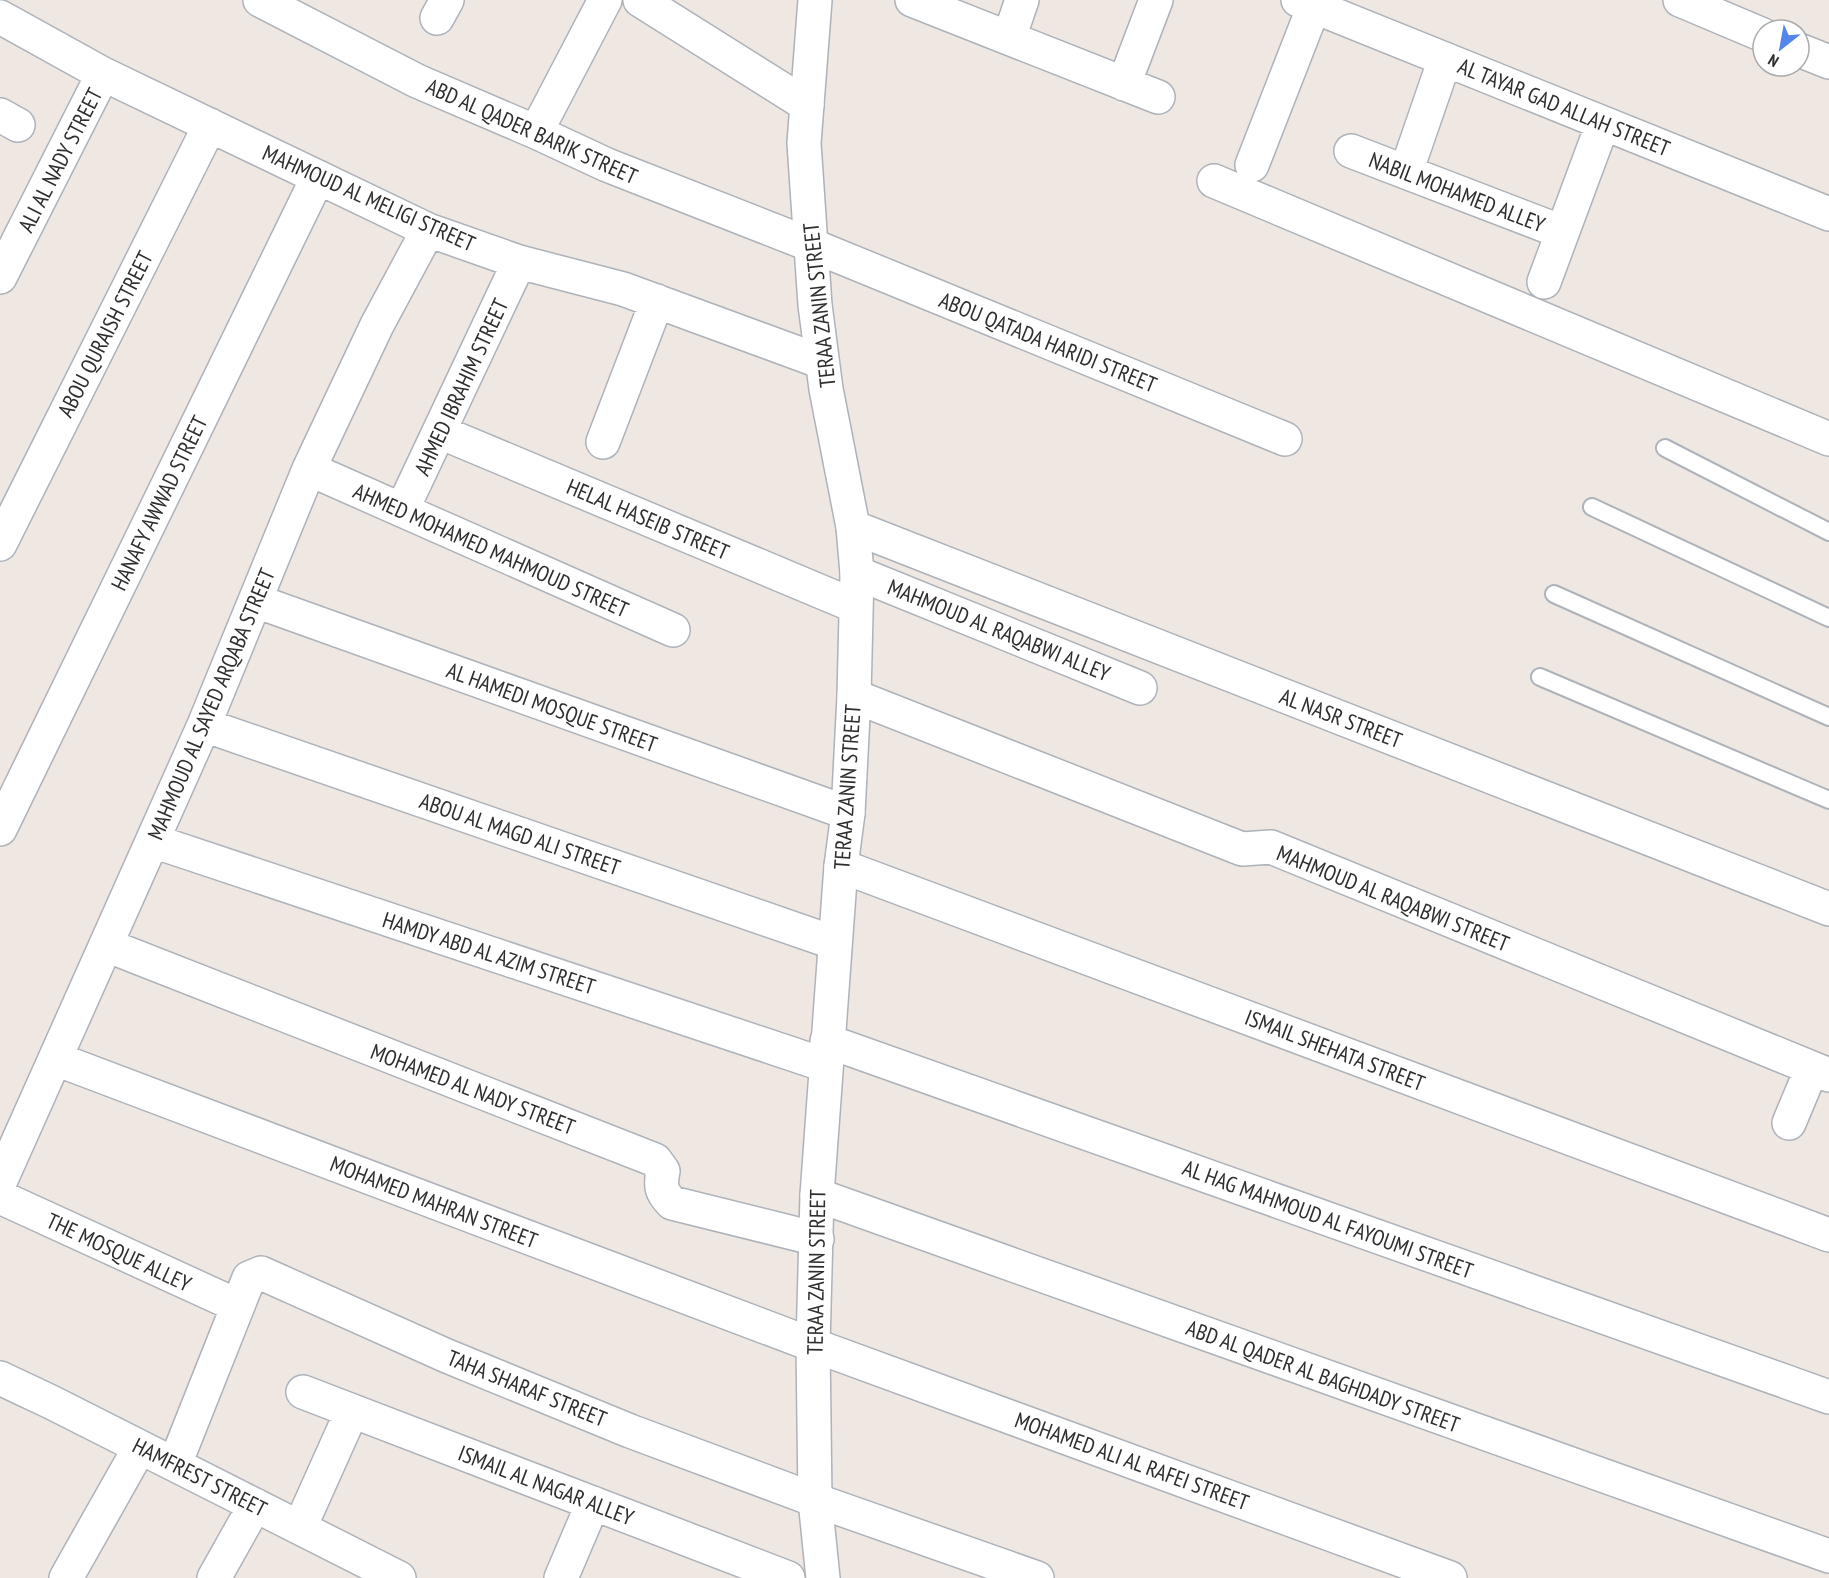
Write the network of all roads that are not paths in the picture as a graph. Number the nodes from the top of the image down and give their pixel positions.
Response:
1 (260, 0) edge
2 (605, 0) edge
3 (639, 0) edge
4 (814, 0) edge
5 (912, 0) edge
6 (1022, 0) edge
7 (1156, 0) edge
8 (1680, 0) edge
9 (1306, 3) edge
10 (0, 17) edge
11 (1751, 30) edge
12 (1009, 38) junction
13 (1811, 55) edge
14 (1445, 59) junction
15 (1829, 62) edge
16 (103, 74) junction
17 (1124, 84) junction
18 (1158, 97) dead end
19 (807, 105) junction
20 (1603, 123) junction
21 (210, 125) junction
22 (536, 132) junction
23 (1351, 151) dead end
24 (1252, 165) dead end
25 (1406, 172) junction
26 (318, 177) junction
27 (1214, 181) dead end
28 (1829, 214) edge
29 (428, 230) junction
30 (1562, 232) junction
31 (811, 245) junction
32 (519, 262) junction
33 (0, 277) edge
34 (1544, 282) dead end
35 (657, 301) junction
36 (822, 363) junction
37 (440, 432) junction
38 (1285, 439) dead end
39 (1829, 439) edge
40 (603, 442) dead end
41 (1665, 448) dead end
42 (309, 469) junction
43 (1592, 507) dead end
44 (402, 510) junction
45 (853, 527) junction
46 (1829, 532) edge
47 (0, 544) edge
48 (857, 573) junction
49 (1554, 594) dead end
50 (256, 601) junction
51 (855, 606) junction
52 (1829, 618) edge
53 (673, 630) dead end
54 (1540, 677) dead end
55 (1140, 688) dead end
56 (854, 696) junction
57 (1829, 717) edge
58 (204, 725) junction
59 (1829, 800) edge
60 (848, 813) junction
61 (0, 829) edge
62 (153, 841) junction
63 (841, 866) junction
64 (1829, 909) edge
65 (835, 943) junction
66 (106, 945) junction
67 (826, 1053) junction
68 (56, 1059) junction
69 (1821, 1072) edge
70 (1789, 1123) dead end
71 (0, 1182) edge
72 (817, 1195) junction
73 (0, 1197) edge
74 (1829, 1235) edge
75 (817, 1239) junction
76 (242, 1295) junction
77 (813, 1345) junction
78 (0, 1378) edge
79 (303, 1392) dead end
80 (1829, 1397) edge
81 (352, 1411) junction
82 (140, 1447) junction
83 (175, 1464) junction
84 (815, 1500) junction
85 (593, 1503) junction
86 (255, 1505) junction
87 (300, 1527) junction
88 (1829, 1556) edge
89 (378, 1573) edge
90 (66, 1578) edge
91 (214, 1578) edge
92 (561, 1578) edge
93 (788, 1578) edge
94 (824, 1578) edge
95 (1037, 1578) edge
96 (1450, 1578) edge

1 - 22 street, ABD AL QADER BARIK STREET
2 - 22 street
3 - 19 street
4 - 19 street, TERAA ZANIN STREET
5 - 12 street
6 - 12 street
7 - 17 street
8 - 11 street
9 - 14 street, AL TAYAR GAD ALLAH STREET
9 - 24 street
10 - 16 street, MAHMOUD AL MELIGI STREET
12 - 17 street
13 - 15 street
14 - 20 street, AL TAYAR GAD ALLAH STREET
14 - 25 street
16 - 21 street, MAHMOUD AL MELIGI STREET
16 - 33 street, ALI AL NADY STREET
17 - 18 street
19 - 31 street, TERAA ZANIN STREET
20 - 28 street, AL TAYAR GAD ALLAH STREET
20 - 30 street
21 - 26 street, MAHMOUD AL MELIGI STREET
21 - 47 street, ABOU QURAISH STREET
22 - 31 street, ABD AL QADER BARIK STREET
23 - 25 street, NABIL MOHAMED ALLEY
25 - 30 street, NABIL MOHAMED ALLEY
26 - 29 street, MAHMOUD AL MELIGI STREET
26 - 61 street, HANAFY AWWAD STREET
27 - 39 street
29 - 32 street, MAHMOUD AL MELIGI STREET
29 - 42 street, MAHMOUD AL SAYED ARQABA STREET
30 - 34 street
31 - 36 street, TERAA ZANIN STREET
31 - 38 street, ABOU QATADA HARIDI STREET
32 - 35 street, MAHMOUD AL MELIGI STREET
32 - 37 street, AHMED IBRAHIM STREET
35 - 36 street, MAHMOUD AL MELIGI STREET
35 - 40 street
36 - 45 street, TERAA ZANIN STREET
37 - 44 street, AHMED IBRAHIM STREET
37 - 51 street, HELAL HASEIB STREET
41 - 46 lane
42 - 44 street, AHMED MOHAMED MAHMOUD STREET
42 - 50 street, MAHMOUD AL SAYED ARQABA STREET
43 - 52 lane
44 - 53 street, AHMED MOHAMED MAHMOUD STREET
45 - 48 street, TERAA ZANIN STREET
45 - 64 street, AL NASR STREET
48 - 51 street, TERAA ZANIN STREET
48 - 55 street, MAHMOUD AL RAQABWI ALLEY
49 - 57 lane
50 - 58 street, MAHMOUD AL SAYED ARQABA STREET
50 - 60 street, AL HAMEDI MOSQUE STREET
51 - 56 street, TERAA ZANIN STREET
54 - 59 lane
56 - 60 street, TERAA ZANIN STREET
56 - 69 street, MAHMOUD AL RAQABWI STREET
58 - 62 street, MAHMOUD AL SAYED ARQABA STREET
58 - 65 street, ABOU AL MAGD ALI STREET
60 - 63 street, TERAA ZANIN STREET
62 - 66 street, MAHMOUD AL SAYED ARQABA STREET
62 - 67 street, HAMDY ABD AL AZIM STREET
63 - 65 street, TERAA ZANIN STREET
63 - 74 street, ISMAIL SHEHATA STREET
65 - 67 street, TERAA ZANIN STREET
66 - 68 street, MAHMOUD AL SAYED ARQABA STREET
66 - 75 street, MOHAMED AL NADY STREET
67 - 72 street, TERAA ZANIN STREET
67 - 80 street, AL HAG MAHMOUD AL FAYOUMI STREET
68 - 71 street, MAHMOUD AL SAYED ARQABA STREET
68 - 77 street, MOHAMED MAHRAN STREET
69 - 70 street
72 - 75 street, TERAA ZANIN STREET
72 - 88 street, ABD AL QADER AL BAGHDADY STREET
73 - 76 street, THE MOSQUE ALLEY
75 - 77 street, TERAA ZANIN STREET
76 - 83 street
76 - 84 street, TAHA SHARAF STREET
77 - 84 street, TERAA ZANIN STREET
77 - 96 street, MOHAMED ALI AL RAFEI STREET
78 - 82 street, HAMFREST STREET
79 - 81 street, ISMAIL AL NAGAR ALLEY
81 - 85 street, ISMAIL AL NAGAR ALLEY
81 - 87 street
82 - 83 street, HAMFREST STREET
82 - 90 street
83 - 86 street, HAMFREST STREET
84 - 94 street, TERAA ZANIN STREET
84 - 95 street
85 - 92 street
85 - 93 street, ISMAIL AL NAGAR ALLEY
86 - 87 street, HAMFREST STREET
86 - 91 street
87 - 89 street, HAMFREST STREET

